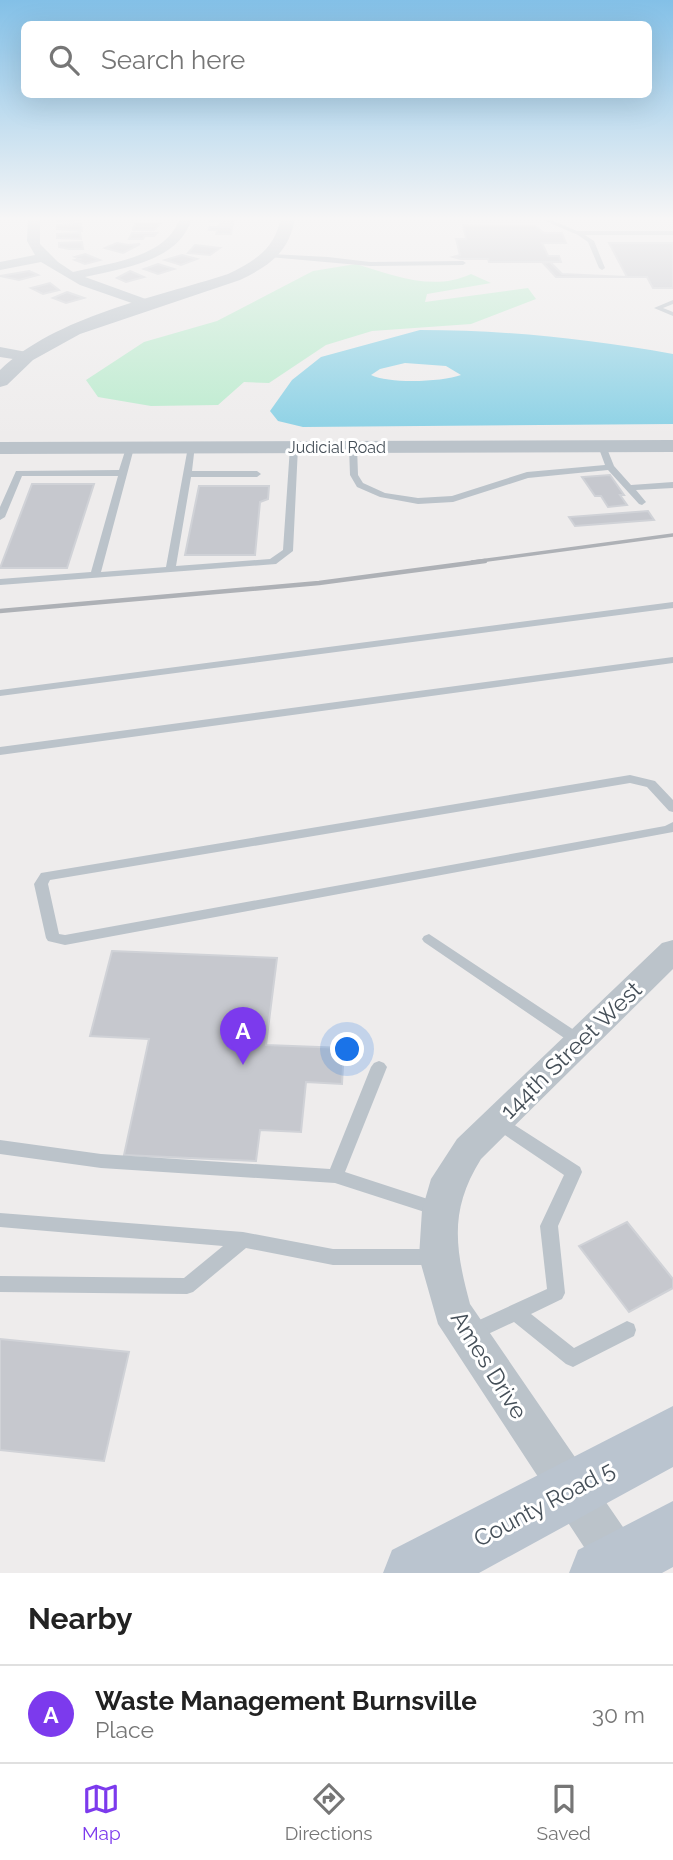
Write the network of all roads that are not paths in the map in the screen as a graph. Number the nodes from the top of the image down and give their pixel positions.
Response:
1 (112, 290) edge
2 (192, 290) edge
3 (673, 302) edge
4 (149, 304) junction
5 (673, 314) edge
6 (0, 352) edge
7 (26, 356) junction
8 (0, 381) edge
9 (602, 446) junction
10 (673, 446) edge
11 (192, 447) junction
12 (294, 447) junction
13 (354, 447) junction
14 (0, 448) edge
15 (130, 448) junction
16 (610, 467) junction
17 (124, 473) junction
18 (187, 474) junction
19 (257, 474) dead end
20 (673, 485) edge
21 (629, 488) junction
22 (642, 502) dead end
23 (0, 517) edge
24 (170, 570) junction
25 (95, 576) junction
26 (0, 582) edge
27 (673, 605) edge
28 (673, 660) edge
29 (0, 693) edge
30 (0, 751) edge
31 (673, 808) edge
32 (673, 826) edge
33 (429, 939) dead end
34 (673, 951) edge
35 (578, 1040) junction
36 (379, 1067) dead end
37 (497, 1121) junction
38 (0, 1147) edge
39 (469, 1149) joint
40 (335, 1176) junction
41 (440, 1210) junction
42 (0, 1220) edge
43 (243, 1240) junction
44 (438, 1257) junction
45 (0, 1284) edge
46 (515, 1312) junction
47 (627, 1330) dead end
48 (468, 1335) junction
49 (673, 1435) edge
50 (569, 1490) junction
51 (673, 1532) edge
52 (610, 1567) edge
53 (415, 1573) edge

1 - 4 street
2 - 4 street
3 - 5 lane
4 - 7 street
6 - 7 street
7 - 8 street
9 - 10 street, Judicial Road
9 - 13 street, Judicial Road
9 - 16 lane
11 - 12 street, Judicial Road
11 - 15 street, Judicial Road
11 - 18 lane
12 - 13 street, Judicial Road
12 - 24 lane
13 - 16 lane
14 - 15 street, Judicial Road
15 - 17 lane
16 - 21 lane
17 - 23 lane
17 - 25 lane
18 - 19 lane
18 - 24 lane
20 - 21 lane
21 - 22 lane
24 - 25 lane
25 - 26 lane
27 - 29 lane
28 - 30 lane
31 - 32 lane
33 - 35 lane
34 - 35 street, 144th Street West
35 - 37 street, 144th Street West
36 - 40 lane
37 - 39 street, 144th Street West
37 - 46 lane
38 - 40 lane
39 - 41 street, Ames Drive
40 - 41 lane
41 - 44 street, Ames Drive
42 - 43 lane
43 - 44 lane
43 - 45 lane
44 - 48 street, Ames Drive
46 - 47 lane
46 - 48 lane
48 - 50 street, Ames Drive
49 - 50 main road, County Road 5
50 - 52 street, Ames Drive
50 - 53 main road, County Road 5
51 - 52 main road

